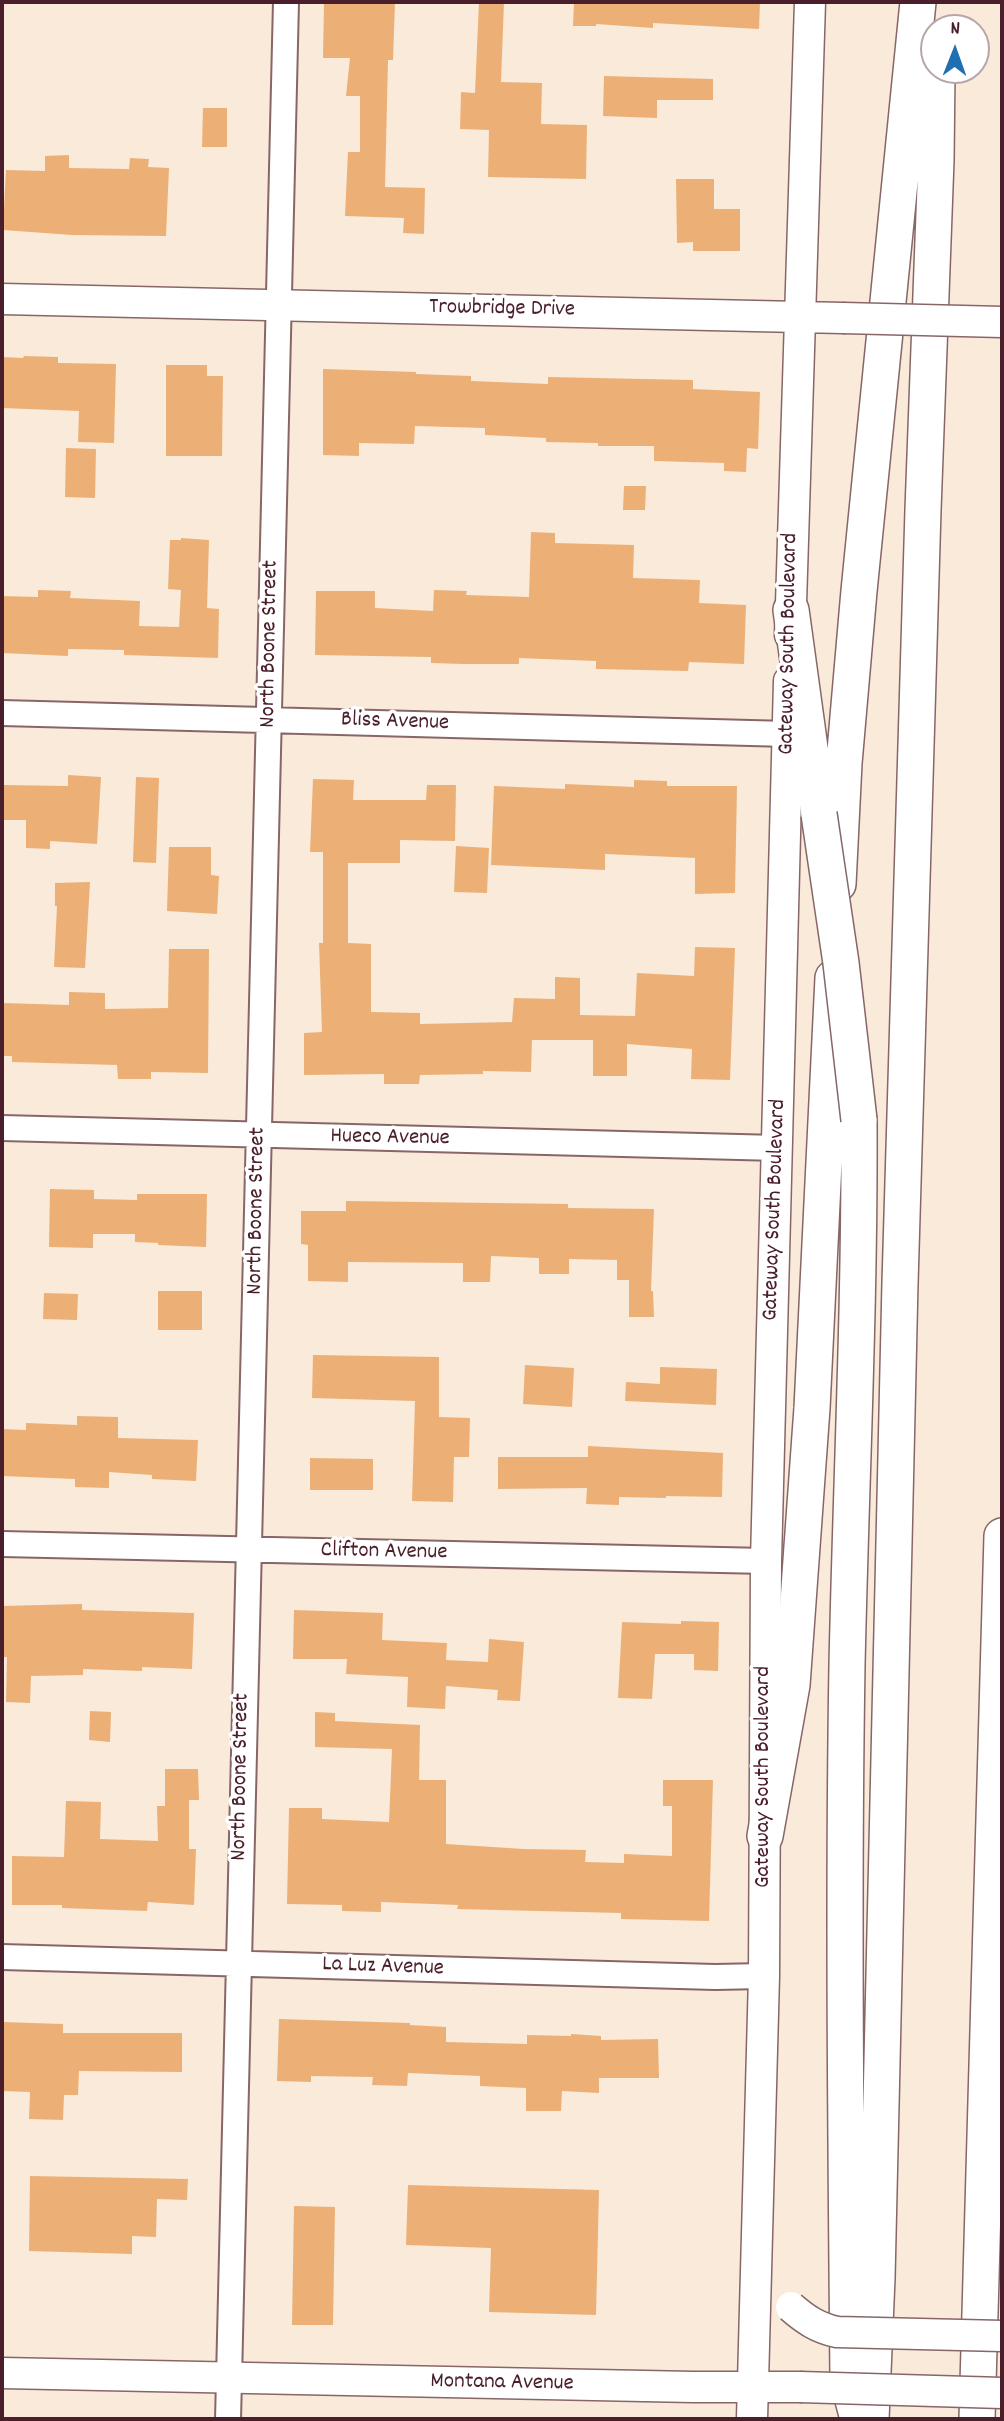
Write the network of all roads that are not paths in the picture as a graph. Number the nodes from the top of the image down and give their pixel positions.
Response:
1 (286, 2) edge
2 (810, 2) edge
3 (918, 2) edge
4 (937, 84) edge
5 (2, 299) edge
6 (279, 305) junction
7 (799, 317) junction
8 (1002, 321) edge
9 (791, 610) junction
10 (2, 713) edge
11 (269, 720) junction
12 (788, 734) junction
13 (2, 1128) edge
14 (260, 1135) junction
15 (778, 1149) junction
16 (1002, 1536) edge
17 (2, 1544) edge
18 (248, 1551) junction
19 (766, 1561) junction
20 (765, 1836) junction
21 (2, 1957) edge
22 (239, 1964) junction
23 (764, 1976) junction
24 (757, 2265) junction
25 (1002, 2336) edge
26 (2, 2374) edge
27 (229, 2379) junction
28 (752, 2388) junction
29 (1002, 2393) edge
30 (228, 2419) edge
31 (751, 2419) edge
32 (859, 2419) edge
33 (871, 2419) edge
34 (977, 2419) edge

1 - 6 street, North Boone Street
2 - 7 main road, Gateway South Boulevard
3 - 20 highway
4 - 33 highway
5 - 6 main road, Trowbridge Drive
6 - 7 main road, Trowbridge Drive
6 - 11 street, North Boone Street
7 - 8 main road, Trowbridge Drive, bridge
7 - 9 main road, Gateway South Boulevard
9 - 12 main road, Gateway South Boulevard
9 - 32 highway, bridge
10 - 11 street, Bliss Avenue
11 - 12 street, Bliss Avenue
11 - 14 street, North Boone Street
12 - 15 main road, Gateway South Boulevard
13 - 14 street, Hueco Avenue
14 - 15 street, Hueco Avenue
14 - 18 street, North Boone Street
15 - 19 main road, Gateway South Boulevard
16 - 34 highway
17 - 18 street, Clifton Avenue
18 - 19 street, Clifton Avenue
18 - 22 street, North Boone Street
19 - 20 main road, Gateway South Boulevard
20 - 23 main road, Gateway South Boulevard
21 - 22 street, La Luz Avenue
22 - 23 street, La Luz Avenue
22 - 27 street, North Boone Street
23 - 24 main road, Gateway South Boulevard
24 - 25 main road, bridge
24 - 28 main road, Gateway South Boulevard
26 - 27 main road, Montana Avenue
27 - 28 main road, Montana Avenue
27 - 30 street, North Boone Street
28 - 29 main road, Montana Avenue, bridge
28 - 31 main road, Gateway South Boulevard

